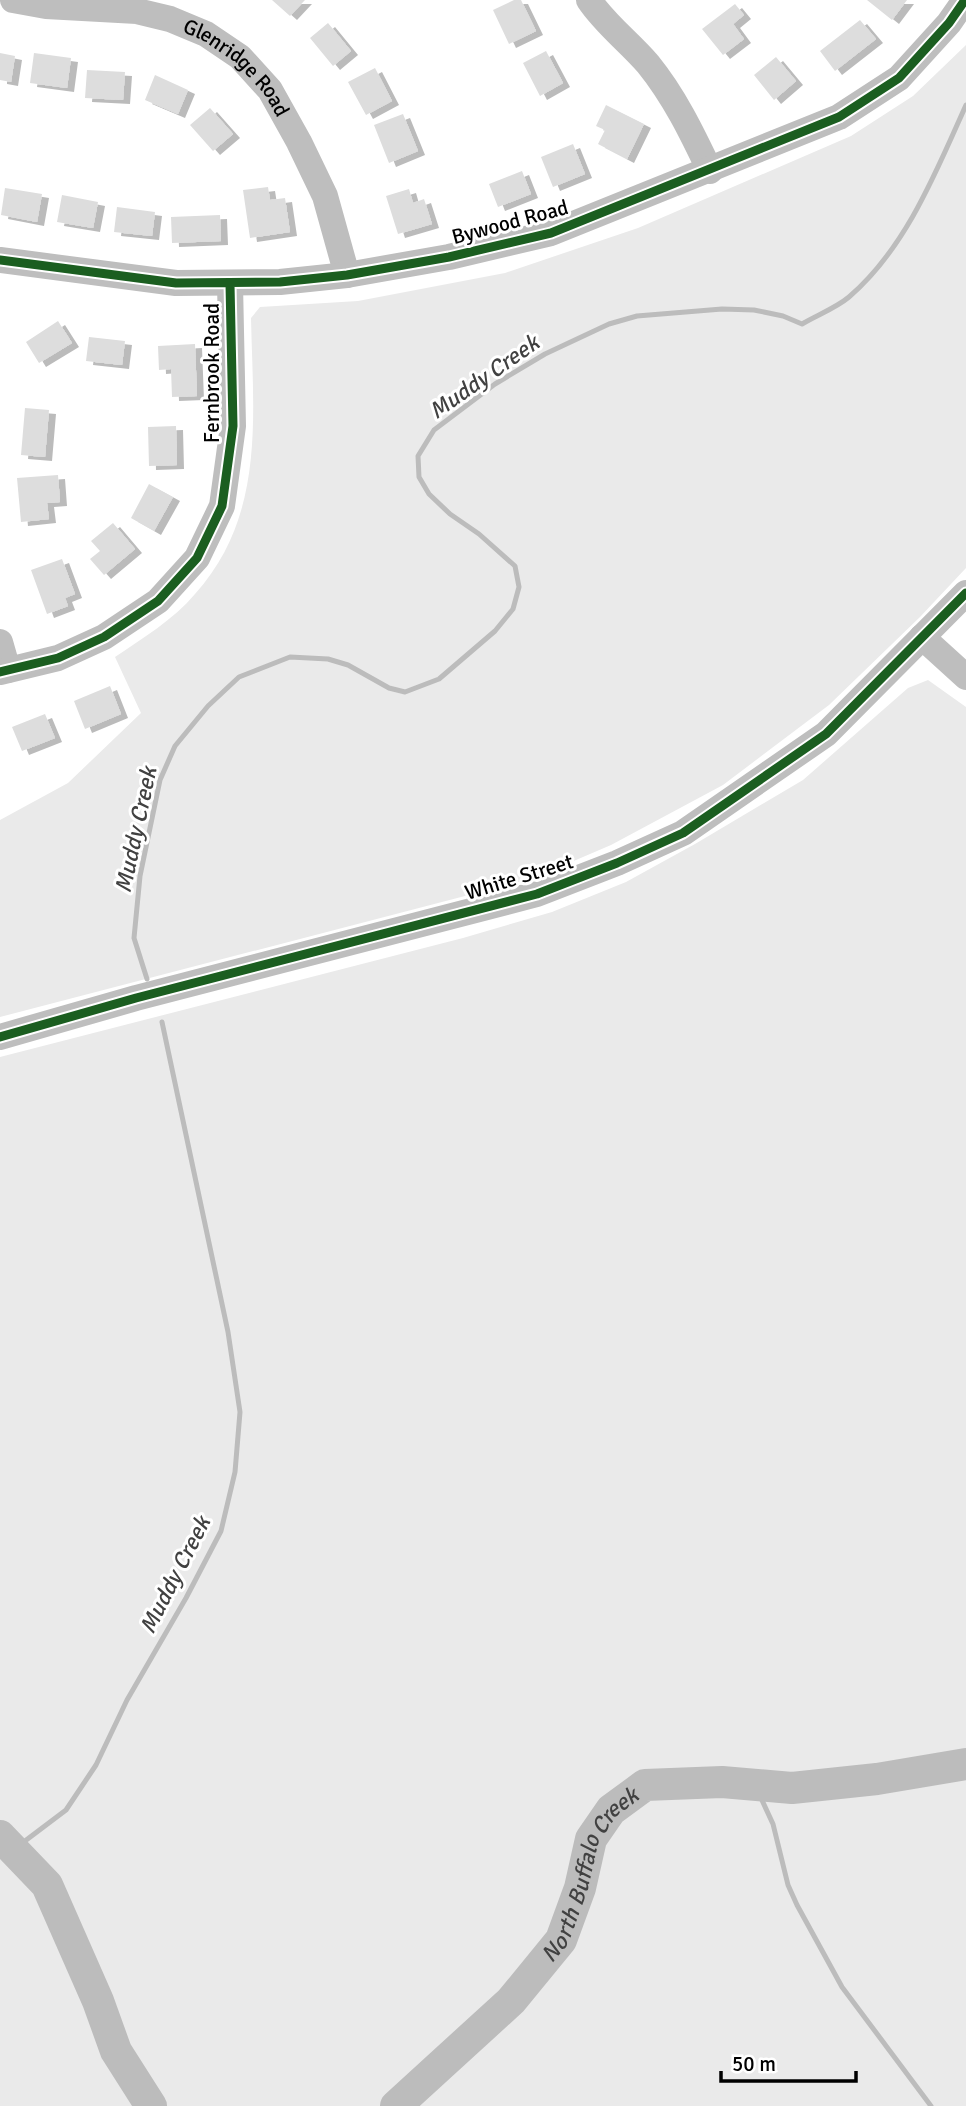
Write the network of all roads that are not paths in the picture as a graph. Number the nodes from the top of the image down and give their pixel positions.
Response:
1 (13, 0) edge
2 (589, 0) edge
3 (965, 0) edge
4 (138, 6) edge
5 (709, 171) junction
6 (0, 260) edge
7 (347, 275) junction
8 (230, 284) junction
9 (966, 593) edge
10 (922, 637) junction
11 (0, 642) edge
12 (4, 671) edge
13 (966, 677) edge
14 (0, 1037) edge

1 - 4 street, Glenridge Road
2 - 5 street
3 - 5 street, Bywood Road
4 - 7 street, Glenridge Road
5 - 7 street, Bywood Road
6 - 8 street, Bywood Road
7 - 8 street, Bywood Road
8 - 12 street, Fernbrook Road
9 - 10 street, White Street
10 - 13 street
10 - 14 street, White Street
11 - 12 street

